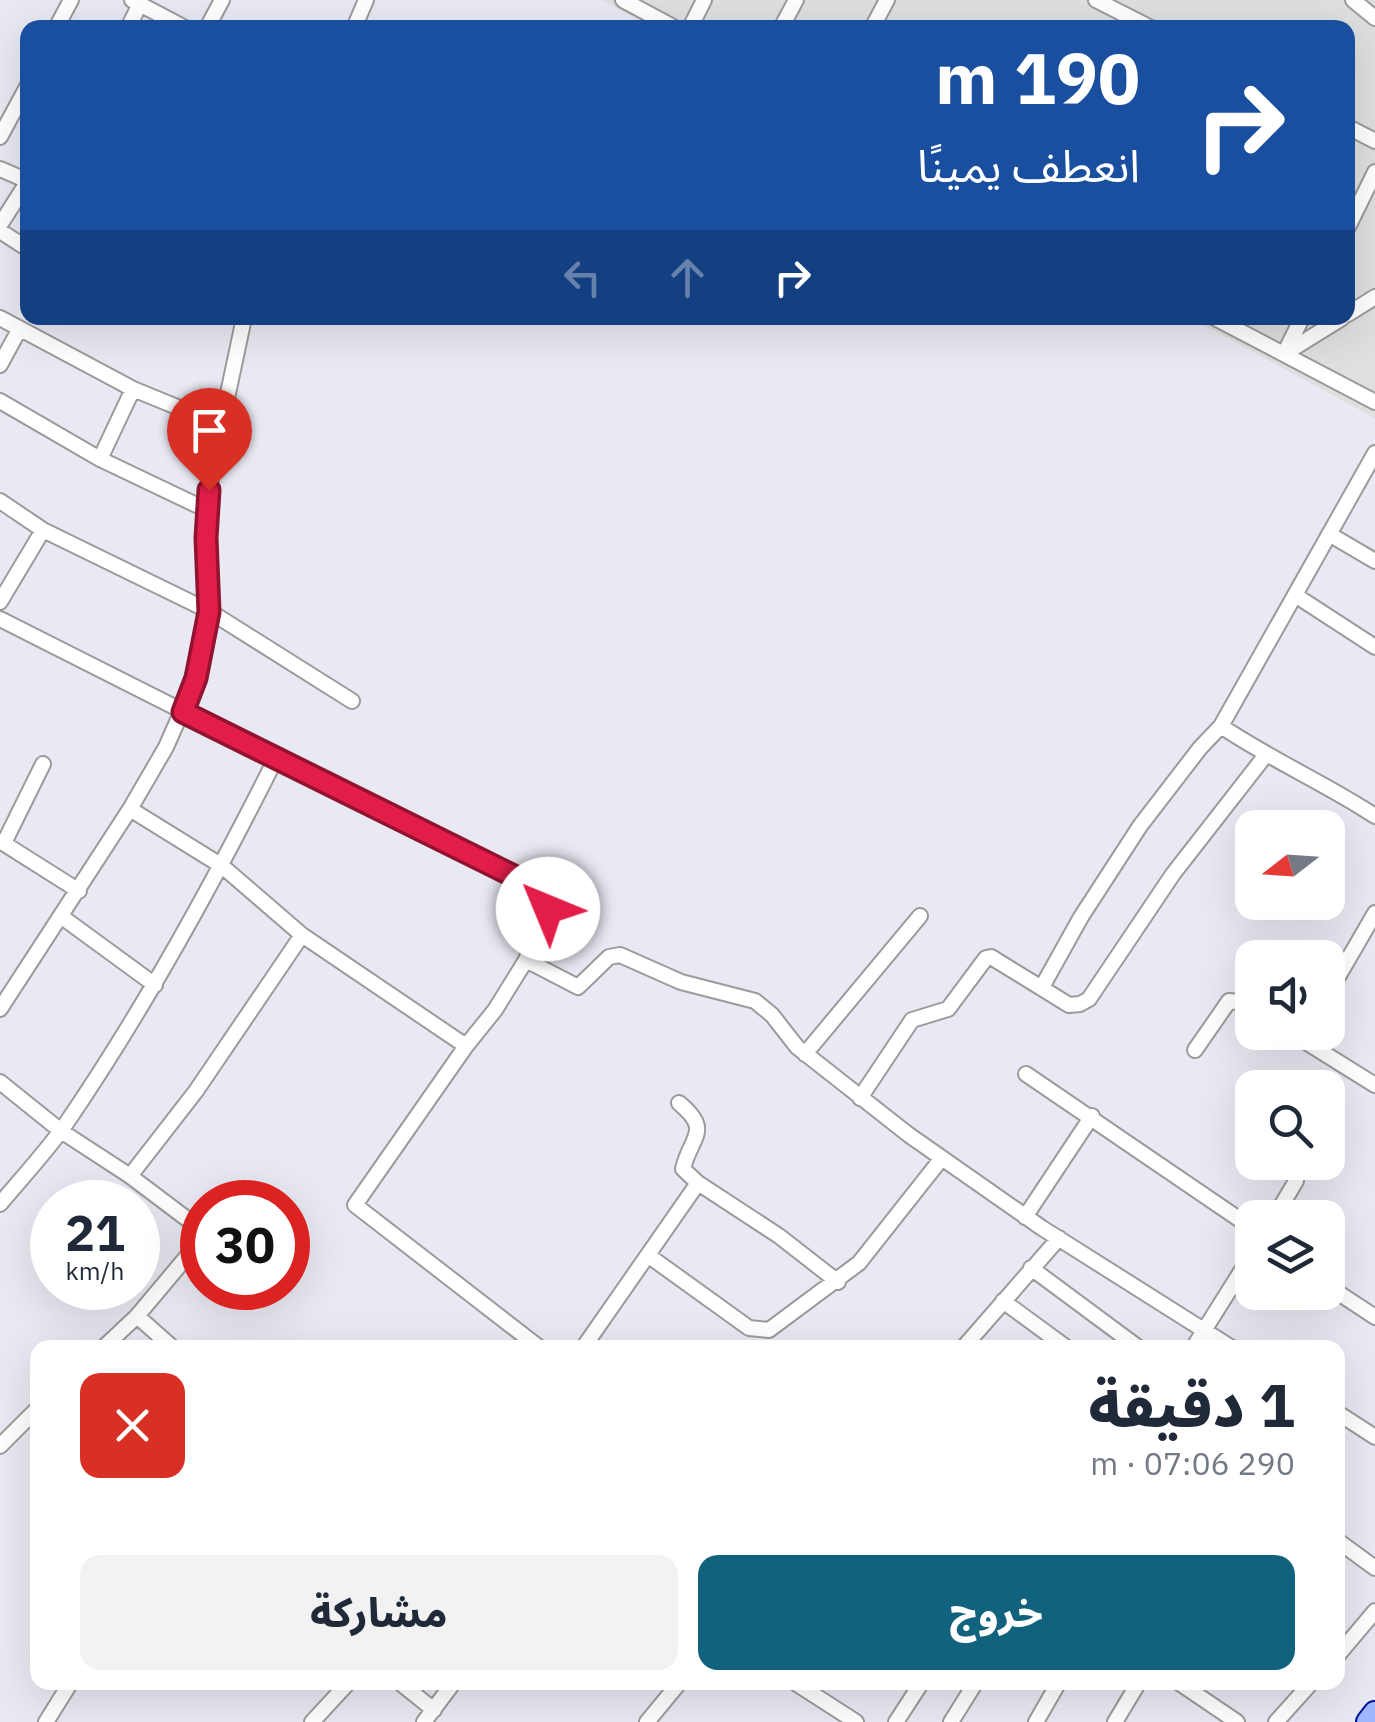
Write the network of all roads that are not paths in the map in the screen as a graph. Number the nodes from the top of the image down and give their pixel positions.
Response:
1 (623, 0) edge
2 (1096, 0) edge
3 (1140, 0) edge
4 (1353, 0) edge
5 (136, 2) edge
6 (1125, 15) junction
7 (1375, 18) edge
8 (169, 20) edge
9 (660, 20) edge
10 (1120, 20) edge
11 (1135, 20) edge
12 (20, 100) edge
13 (0, 137) edge
14 (1375, 172) edge
15 (20, 194) edge
16 (1355, 213) edge
17 (0, 228) edge
18 (0, 318) edge
19 (242, 325) edge
20 (1228, 325) edge
21 (1298, 325) edge
22 (1331, 325) edge
23 (19, 330) junction
24 (1284, 354) junction
25 (0, 365) edge
26 (133, 389) junction
27 (0, 401) edge
28 (1375, 402) edge
29 (221, 425) junction
30 (1375, 453) edge
31 (100, 459) junction
32 (0, 502) edge
33 (207, 510) junction
34 (42, 530) junction
35 (1329, 534) junction
36 (1375, 562) edge
37 (1295, 595) junction
38 (0, 602) edge
39 (209, 612) junction
40 (0, 619) edge
41 (1375, 647) edge
42 (352, 701) dead end
43 (183, 712) junction
44 (1222, 726) junction
45 (1264, 756) junction
46 (276, 758) junction
47 (43, 764) dead end
48 (130, 810) junction
49 (1375, 816) edge
50 (2, 842) edge
51 (222, 866) junction
52 (79, 891) junction
53 (1375, 913) edge
54 (920, 916) dead end
55 (62, 917) junction
56 (302, 935) junction
57 (526, 960) junction
58 (1345, 965) edge
59 (155, 985) junction
60 (1042, 987) junction
61 (1235, 1002) edge
62 (0, 1009) edge
63 (466, 1046) junction
64 (1195, 1050) dead end
65 (1322, 1050) edge
66 (805, 1054) junction
67 (1026, 1074) dead end
68 (0, 1082) edge
69 (1375, 1084) edge
70 (860, 1098) junction
71 (679, 1103) dead end
72 (1092, 1116) junction
73 (60, 1131) junction
74 (942, 1158) junction
75 (130, 1176) junction
76 (1296, 1181) dead end
77 (698, 1183) junction
78 (1285, 1200) edge
79 (0, 1204) edge
80 (1025, 1216) junction
81 (1235, 1216) edge
82 (1059, 1238) junction
83 (649, 1256) junction
84 (1031, 1268) junction
85 (838, 1282) junction
86 (1235, 1282) edge
87 (1345, 1297) edge
88 (1003, 1301) junction
89 (137, 1316) junction
90 (1375, 1317) edge
91 (1206, 1331) junction
92 (112, 1340) edge
93 (164, 1340) edge
94 (530, 1340) edge
95 (589, 1340) edge
96 (970, 1340) edge
97 (1055, 1340) edge
98 (1128, 1340) edge
99 (1200, 1340) edge
100 (1220, 1340) edge
101 (30, 1416) edge
102 (1345, 1418) edge
103 (1375, 1437) edge
104 (0, 1446) edge
105 (1345, 1546) edge
106 (1375, 1568) edge
107 (1375, 1610) edge
108 (1345, 1646) edge
109 (66, 1690) edge
110 (342, 1690) edge
111 (407, 1690) edge
112 (448, 1690) edge
113 (674, 1690) edge
114 (806, 1690) edge
115 (917, 1690) edge
116 (971, 1690) edge
117 (1054, 1690) edge
118 (1134, 1690) edge
119 (1190, 1690) edge
120 (1301, 1690) edge
121 (1375, 1713) edge
122 (429, 1716) edge
123 (46, 1722) edge
124 (312, 1722) edge
125 (647, 1722) edge
126 (856, 1722) edge
127 (896, 1722) edge
128 (951, 1722) edge
129 (1036, 1722) edge
130 (1115, 1722) edge
131 (1237, 1722) edge
132 (1276, 1722) edge
133 (1368, 1722) edge

1 - 9 street
2 - 6 street
3 - 6 street
4 - 7 street
5 - 8 street
6 - 10 street
6 - 11 street
12 - 13 street
14 - 16 street
15 - 17 street
18 - 23 street
19 - 29 street
20 - 24 street
21 - 24 street
22 - 24 street
23 - 25 street
23 - 26 street
24 - 28 street
26 - 29 street
26 - 31 street
27 - 31 street
29 - 33 street
30 - 35 street
31 - 33 street
32 - 34 street
33 - 39 street
34 - 38 street
34 - 39 street
35 - 36 street
35 - 37 street
37 - 41 street
37 - 44 street
39 - 42 street
39 - 43 street
40 - 43 street
43 - 46 street
43 - 48 street
44 - 45 street
44 - 60 street
45 - 49 street
45 - 60 street
46 - 51 street
46 - 57 street
47 - 50 street
48 - 51 street
48 - 52 street
50 - 52 street
51 - 56 street
51 - 59 street
52 - 55 street
53 - 58 street
54 - 66 street
55 - 59 street
55 - 62 street
56 - 63 street
56 - 75 street
57 - 63 street
57 - 66 street
59 - 73 street
60 - 70 street
61 - 64 street
63 - 94 street
65 - 69 street
66 - 70 street
67 - 72 street
68 - 73 street
70 - 74 street
71 - 77 street
72 - 80 street
72 - 81 street
73 - 75 street
73 - 79 street
74 - 80 street
74 - 85 street
75 - 89 street
76 - 78 street
77 - 83 street
77 - 85 street
80 - 82 street
82 - 84 street
82 - 91 street
83 - 85 street
83 - 95 street
84 - 88 street
84 - 98 street
86 - 91 street
87 - 90 street
88 - 96 street
88 - 97 street
89 - 92 street
89 - 93 street
91 - 99 street
91 - 100 street
101 - 104 street
102 - 103 street
105 - 106 street
107 - 108 street
109 - 123 street
110 - 124 street
111 - 122 street
112 - 122 street
113 - 125 street
114 - 126 street
115 - 127 street
116 - 128 street
117 - 129 street
118 - 130 street
119 - 131 street
120 - 132 street
121 - 133 main road

